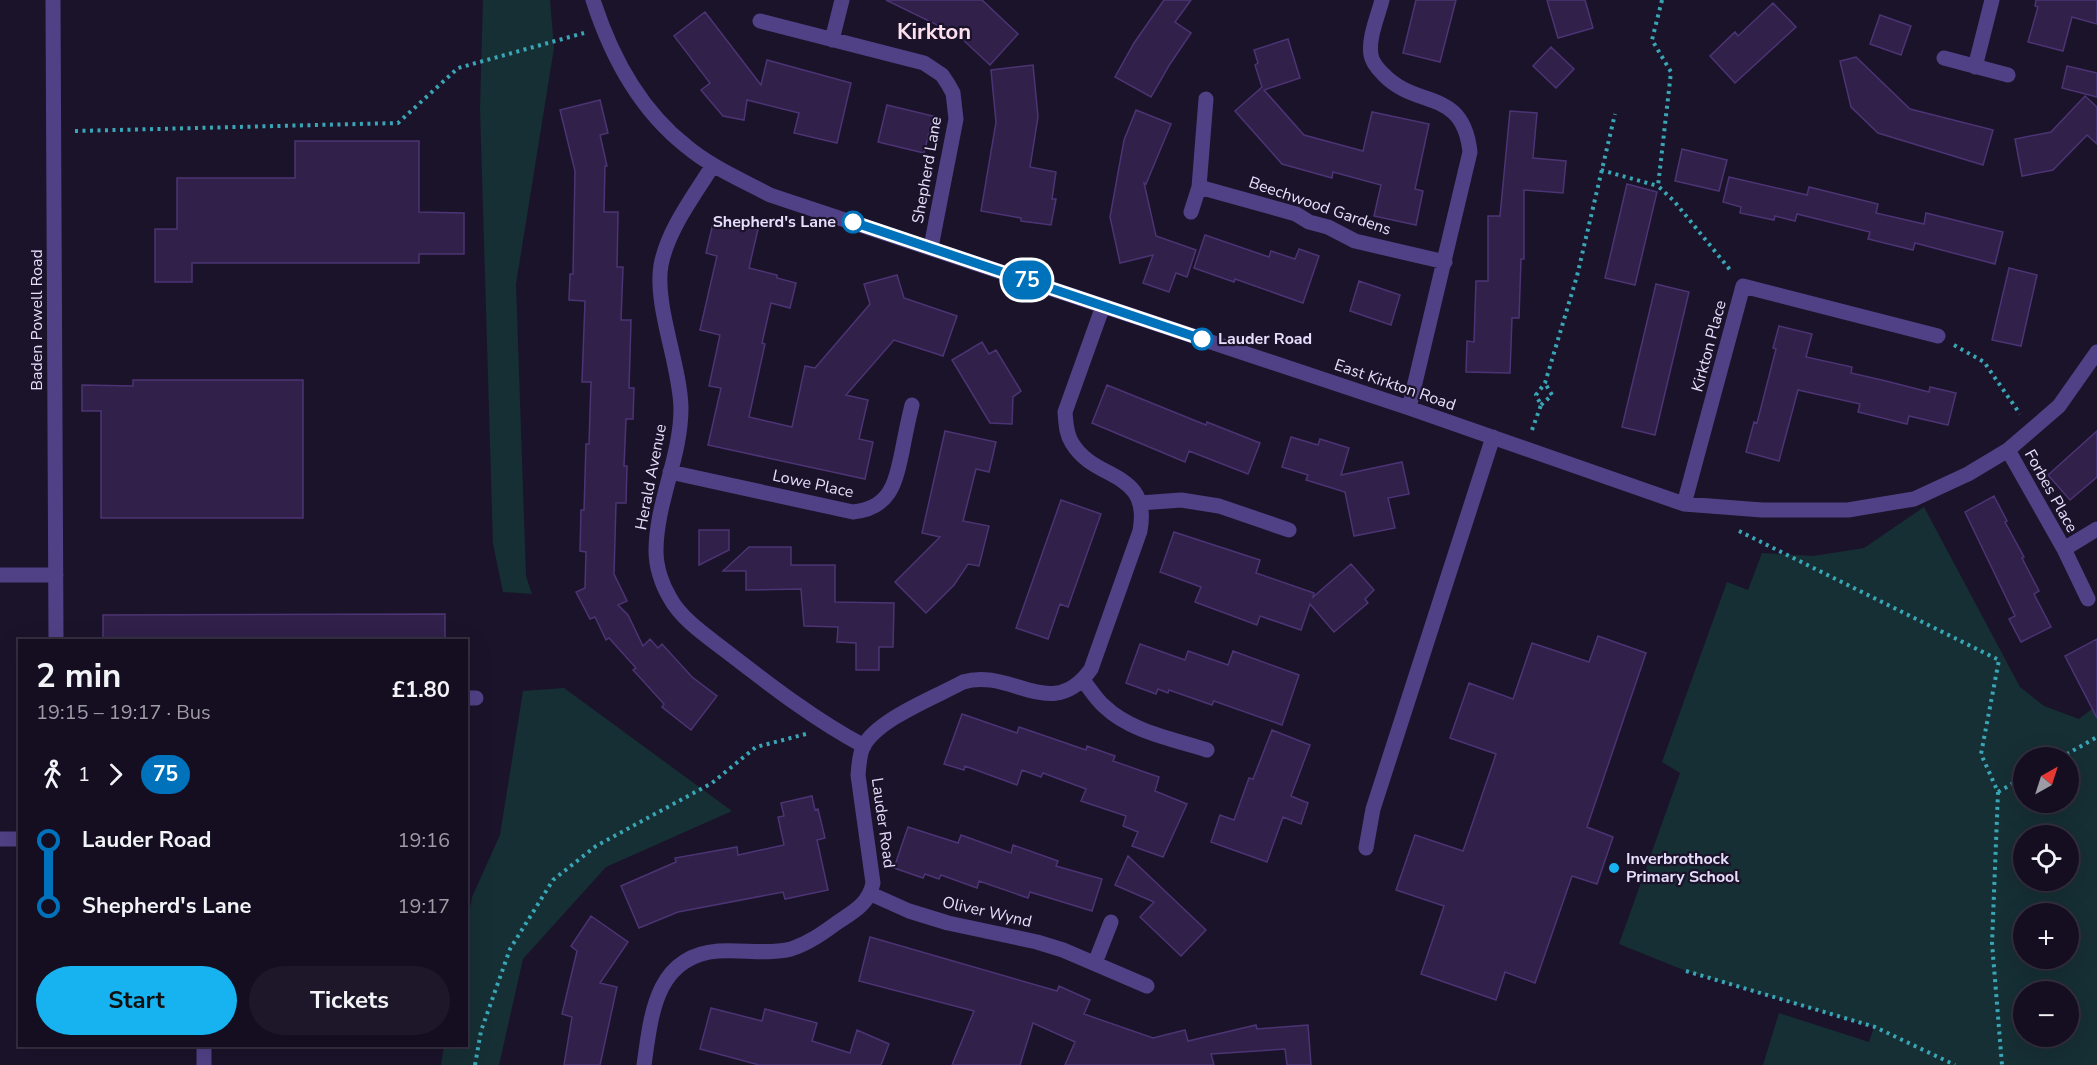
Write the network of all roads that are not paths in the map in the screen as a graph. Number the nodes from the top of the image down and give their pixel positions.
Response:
1 (53, 0) edge
2 (593, 0) edge
3 (842, 0) edge
4 (1382, 0) edge
5 (1992, 0) edge
6 (760, 21) dead end
7 (832, 40) junction
8 (1944, 58) dead end
9 (1976, 67) junction
10 (2008, 75) dead end
11 (1206, 99) dead end
12 (713, 165) junction
13 (1199, 187) junction
14 (1191, 212) dead end
15 (931, 247) junction
16 (1445, 262) junction
17 (1103, 306) junction
18 (1938, 336) road end
19 (2097, 352) edge
20 (912, 405) dead end
21 (1409, 408) junction
22 (1493, 436) junction
23 (2008, 450) junction
24 (670, 472) junction
25 (1140, 503) junction
26 (1684, 504) junction
27 (2097, 529) edge
28 (1289, 530) dead end
29 (2064, 549) junction
30 (0, 574) edge
31 (56, 575) junction
32 (2088, 599) dead end
33 (56, 639) edge
34 (1083, 680) junction
35 (864, 746) junction
36 (1208, 750) dead end
37 (0, 839) edge
38 (18, 839) edge
39 (1366, 848) dead end
40 (871, 894) junction
41 (1111, 922) dead end
42 (1095, 963) junction
43 (1147, 986) dead end
44 (204, 1047) edge
45 (204, 1065) edge
46 (644, 1065) edge

1 - 31 street, Baden Powell Road
2 - 12 street, East Kirkton Road
3 - 7 street
4 - 16 street
5 - 9 street
6 - 7 street, Shepherd Lane
7 - 15 street, Shepherd Lane
8 - 9 street
9 - 10 street
11 - 13 street
12 - 15 street, East Kirkton Road
12 - 24 street, Herald Avenue
13 - 14 street
13 - 16 street, Beechwood Gardens
15 - 17 street, East Kirkton Road
16 - 21 street
17 - 21 street, East Kirkton Road
17 - 25 street
18 - 26 street, Kirkton Place
19 - 23 street, East Kirkton Road
20 - 24 street, Lowe Place
21 - 22 street, East Kirkton Road
22 - 26 street, East Kirkton Road
22 - 39 street
23 - 26 street, East Kirkton Road
23 - 29 street, Forbes Place
24 - 35 street, Herald Avenue
25 - 28 street
25 - 34 street
27 - 29 street, Forbes Place
29 - 32 street, Forbes Place
30 - 31 street
31 - 33 street, Baden Powell Road
34 - 35 street
34 - 36 street
35 - 40 street, Lauder Road
37 - 38 street
40 - 42 street, Oliver Wynd
40 - 46 street
41 - 42 street
42 - 43 street, Oliver Wynd
44 - 45 street

